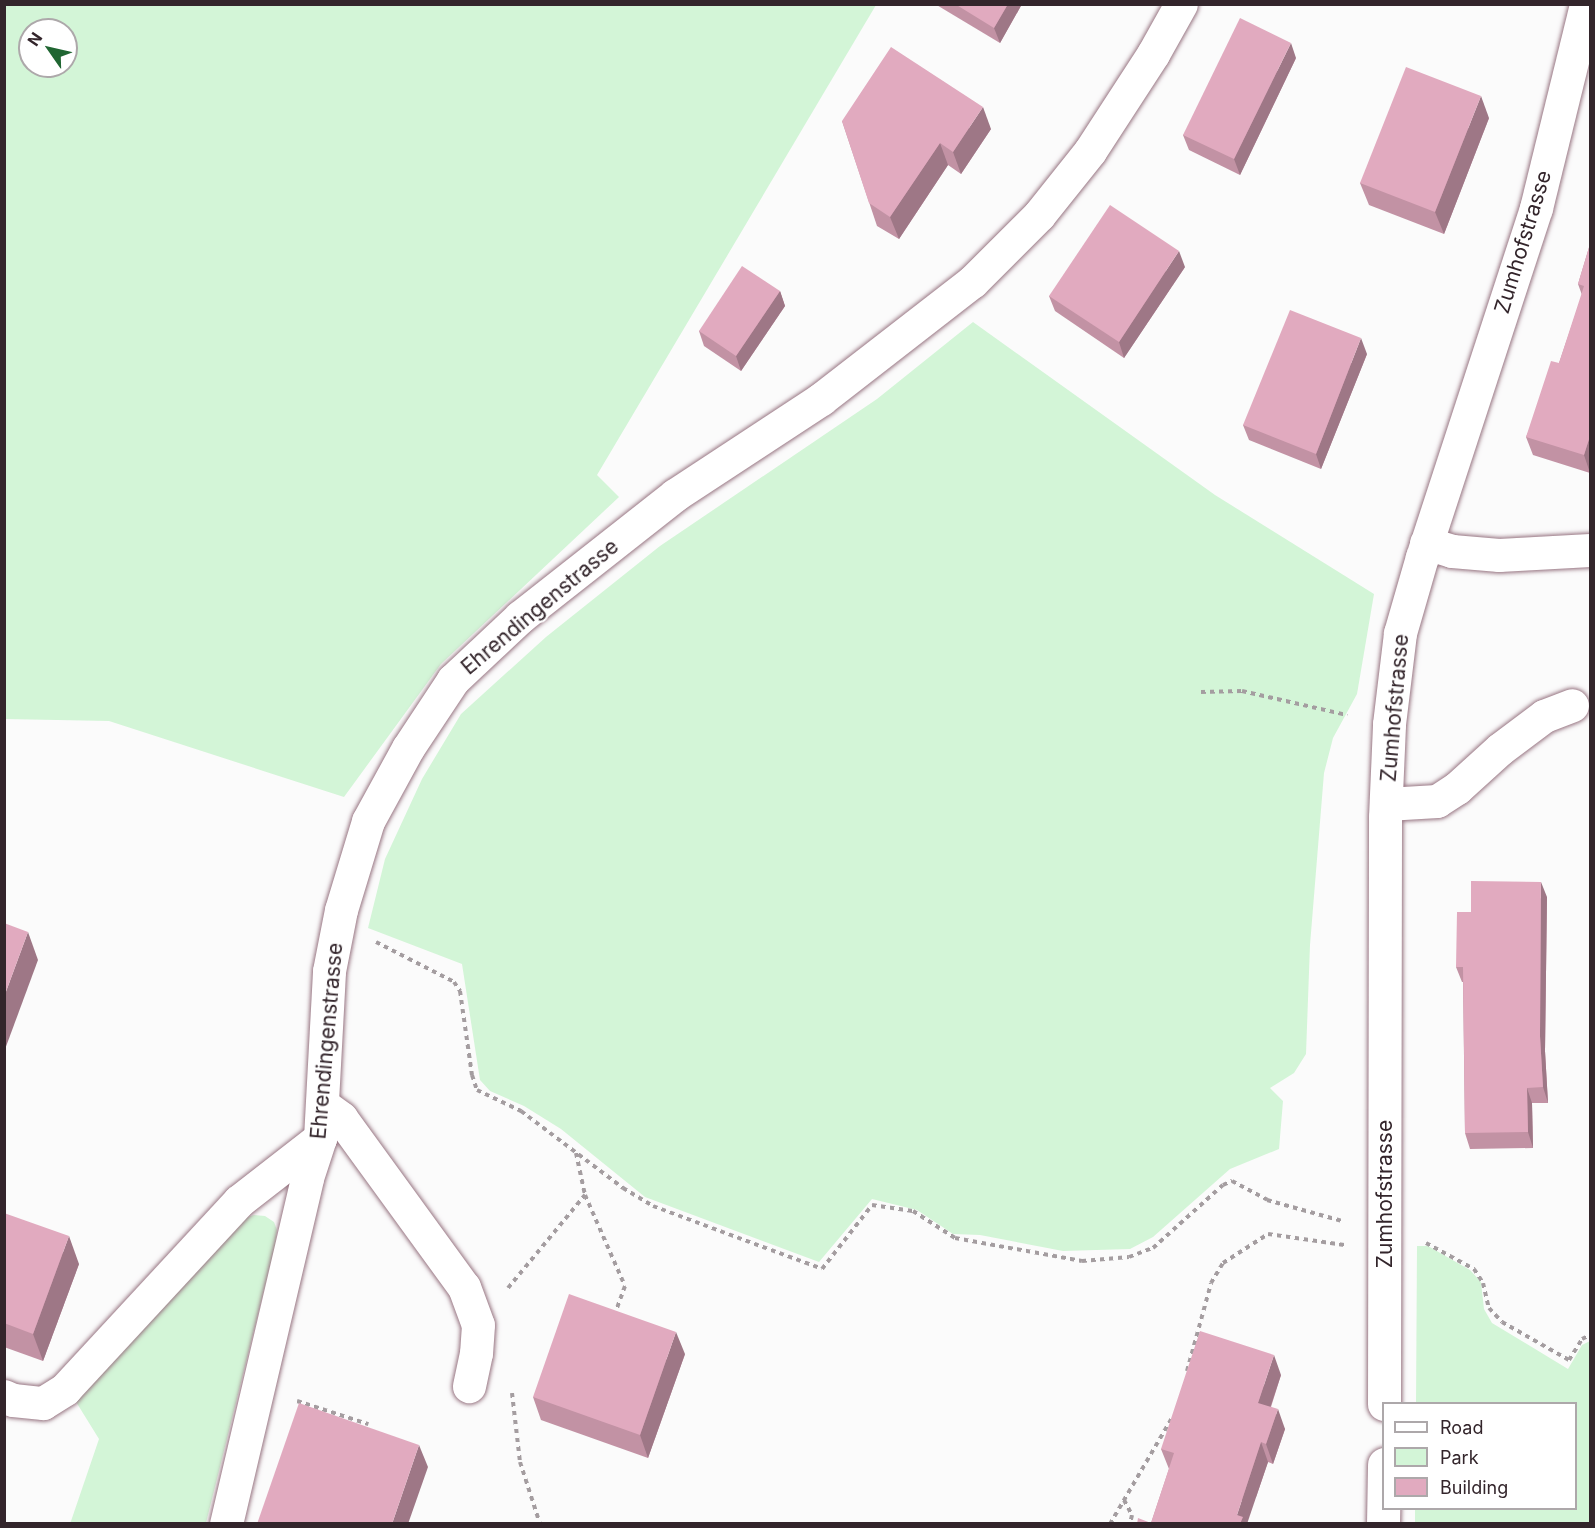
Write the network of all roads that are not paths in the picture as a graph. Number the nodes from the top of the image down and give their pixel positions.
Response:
1 (1181, 4) edge
2 (1586, 4) edge
3 (1426, 543) junction
4 (1590, 550) edge
5 (1572, 705) dead end
6 (1386, 804) junction
7 (322, 1104) junction
8 (320, 1138) junction
9 (469, 1386) dead end
10 (4, 1396) edge
11 (1384, 1402) edge
12 (226, 1524) edge

1 - 7 street, Ehrendingenstrasse
2 - 3 street, Zumhofstrasse
3 - 4 street
3 - 6 street, Zumhofstrasse
5 - 6 street
6 - 11 street, Zumhofstrasse
7 - 8 street, Ehrendingenstrasse
7 - 9 street
8 - 10 street
8 - 12 street, Ehrendingenstrasse

